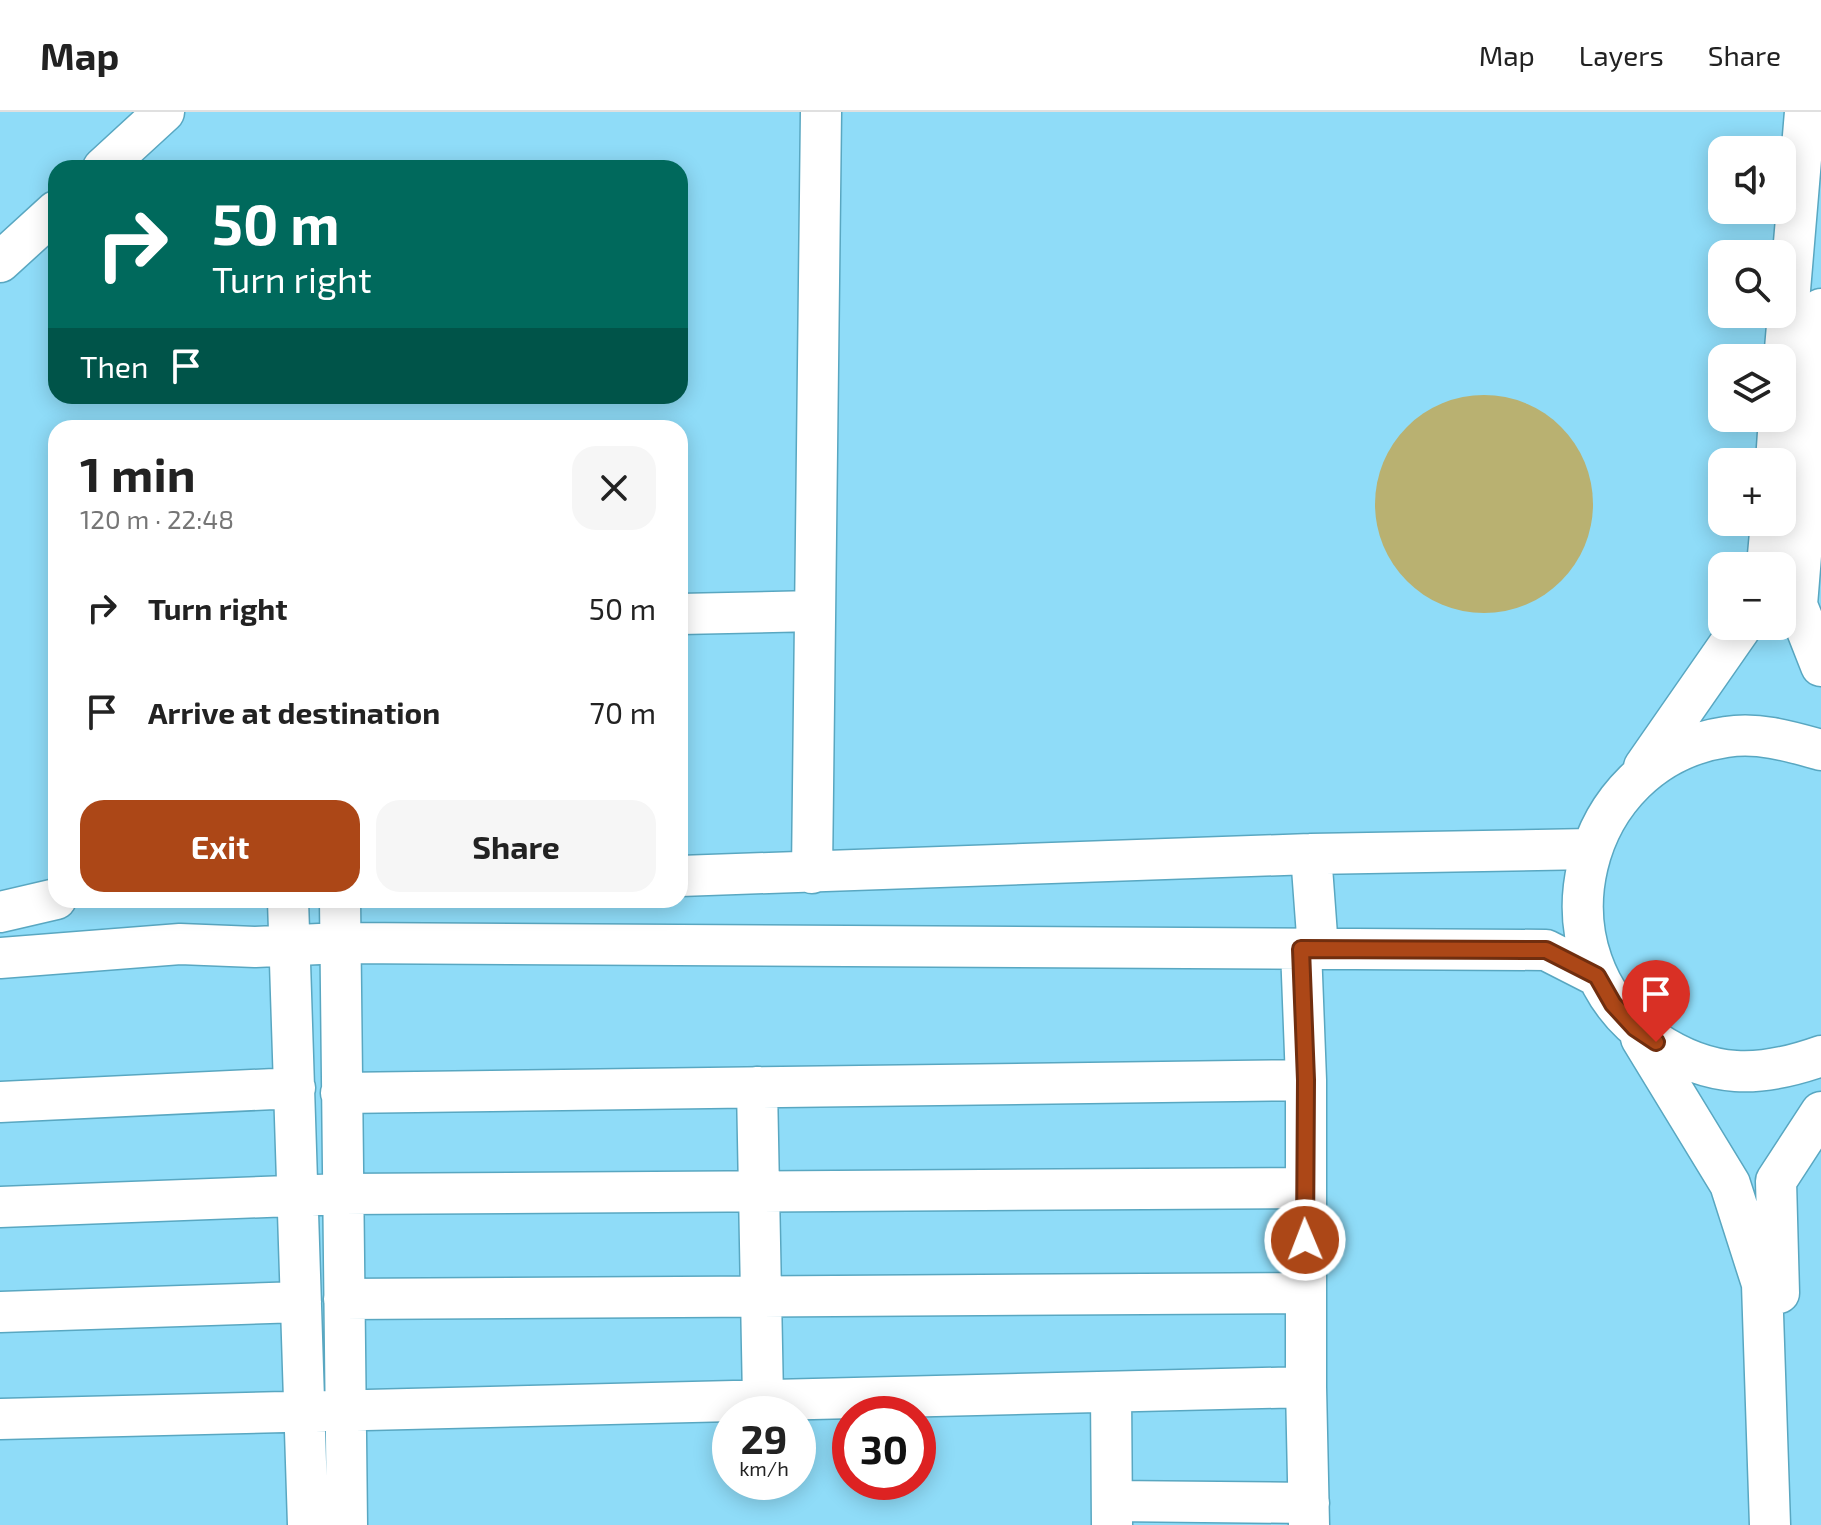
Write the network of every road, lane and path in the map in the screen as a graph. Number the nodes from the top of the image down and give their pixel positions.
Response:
1 (164, 112) edge
2 (821, 112) edge
3 (1805, 112) edge
4 (112, 160) edge
5 (48, 218) edge
6 (0, 262) edge
7 (1821, 309) edge
8 (1785, 344) edge
9 (688, 614) edge
10 (815, 621) junction
11 (688, 631) edge
12 (1732, 640) edge
13 (1821, 666) edge
14 (1821, 750) edge
15 (1635, 780) junction
16 (1591, 849) junction
17 (1311, 854) junction
18 (812, 873) junction
19 (688, 876) edge
20 (48, 900) edge
21 (288, 908) edge
22 (340, 908) edge
23 (0, 912) edge
24 (341, 943) junction
25 (289, 947) junction
26 (1310, 949) junction
27 (0, 958) edge
28 (1597, 976) junction
29 (1635, 1028) junction
30 (1821, 1056) edge
31 (1306, 1080) junction
32 (757, 1087) junction
33 (295, 1088) junction
34 (341, 1093) junction
35 (0, 1102) edge
36 (1821, 1112) edge
37 (1304, 1188) junction
38 (758, 1192) junction
39 (343, 1194) junction
40 (298, 1197) junction
41 (0, 1207) edge
42 (1306, 1293) junction
43 (761, 1296) junction
44 (344, 1299) junction
45 (301, 1302) junction
46 (0, 1312) edge
47 (1306, 1387) junction
48 (1111, 1392) junction
49 (763, 1396) edge
50 (816, 1398) edge
51 (712, 1400) edge
52 (345, 1409) junction
53 (304, 1410) junction
54 (0, 1419) edge
55 (1112, 1513) edge
56 (1309, 1514) edge
57 (308, 1525) edge
58 (347, 1525) edge
59 (1770, 1525) edge
60 (1785, 1525) edge

1 - 4 street
2 - 10 street
3 - 8 street
5 - 6 street
7 - 13 street
9 - 10 street
10 - 11 street
10 - 18 street
12 - 15 street
14 - 15 street
15 - 16 street
16 - 17 street
16 - 28 street
17 - 18 street
17 - 26 street
18 - 19 street
20 - 23 street
21 - 25 street
22 - 24 street
24 - 25 street
24 - 26 street
24 - 34 street
25 - 27 street
25 - 33 street
26 - 28 street
26 - 31 street
28 - 29 street
29 - 30 street
29 - 59 street
31 - 32 street
31 - 37 street
32 - 34 street
32 - 38 street
33 - 35 street
33 - 40 street
34 - 39 street
36 - 60 street
37 - 38 street
37 - 42 street
38 - 39 street
38 - 43 street
39 - 40 street
39 - 44 street
40 - 41 street
40 - 45 street
42 - 43 street
42 - 47 street
43 - 44 street
43 - 49 street
44 - 52 street
45 - 46 street
45 - 53 street
47 - 48 street
47 - 56 street
48 - 50 street
48 - 55 street
51 - 52 street
52 - 53 street
52 - 58 street
53 - 54 street
53 - 57 street
55 - 56 street

